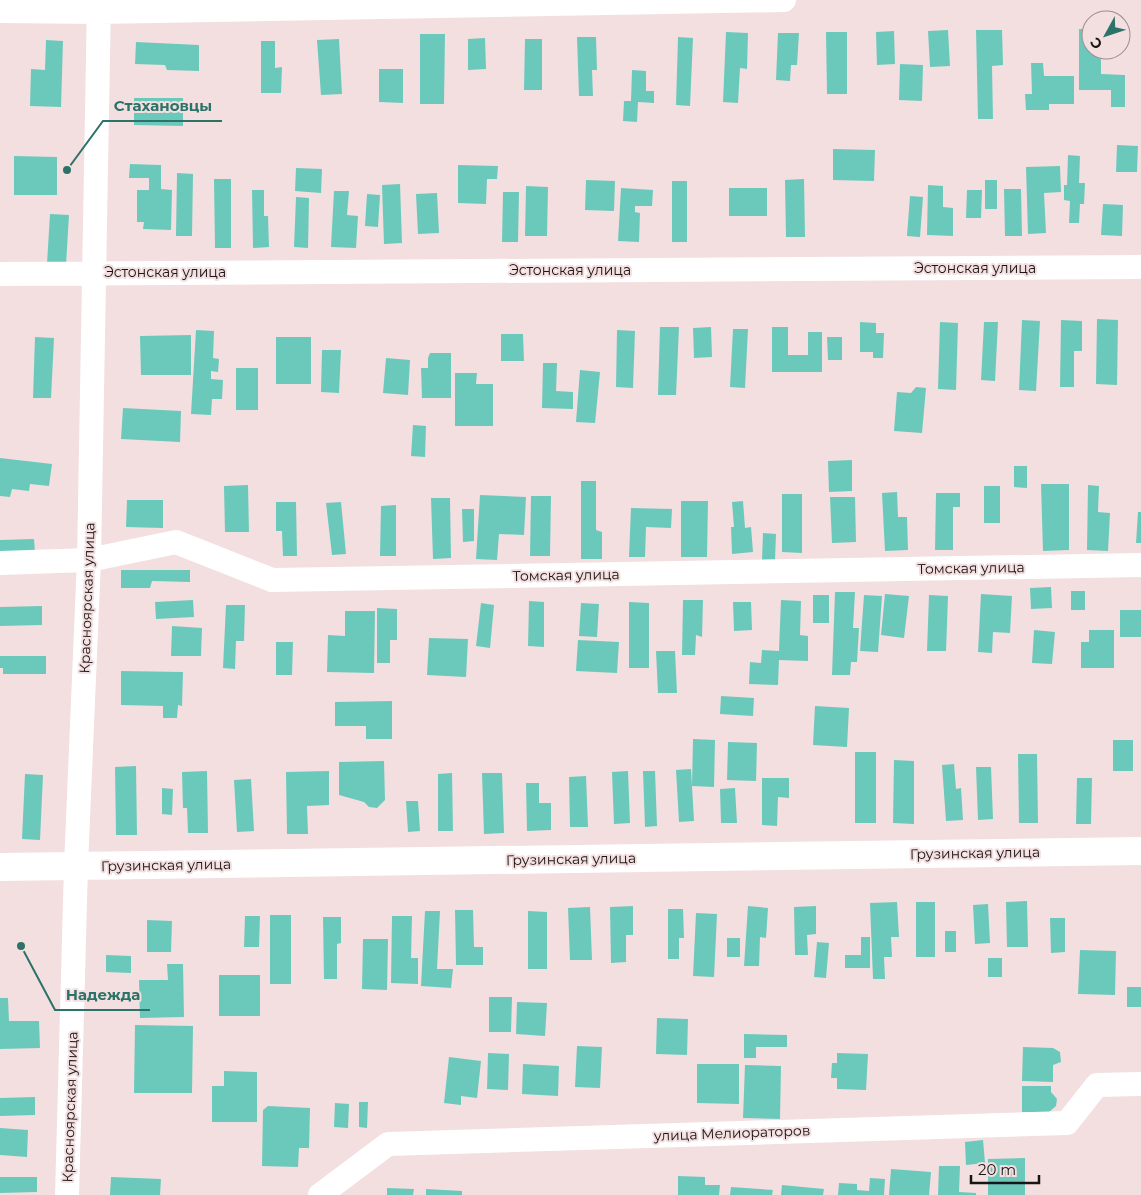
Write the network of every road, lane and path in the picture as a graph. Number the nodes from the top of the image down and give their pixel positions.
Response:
1 (784, 0) edge
2 (99, 6) edge
3 (0, 12) edge
4 (1141, 267) edge
5 (94, 272) junction
6 (0, 274) edge
7 (90, 560) junction
8 (0, 563) edge
9 (1141, 565) edge
10 (1141, 851) edge
11 (76, 866) junction
12 (0, 867) edge
13 (1141, 1084) edge
14 (67, 1195) edge
15 (320, 1195) edge

1 - 2 street
2 - 3 street
2 - 5 street, Красноярская улица
4 - 5 street, Эстонская улица
5 - 6 street, Эстонская улица
5 - 7 street, Красноярская улица
7 - 8 street, Томская улица
7 - 9 street, Томская улица
7 - 11 street, Красноярская улица
10 - 11 main road, Грузинская улица
11 - 12 main road, Грузинская улица
11 - 14 street, Красноярская улица
13 - 15 street, улица Мелиораторов

